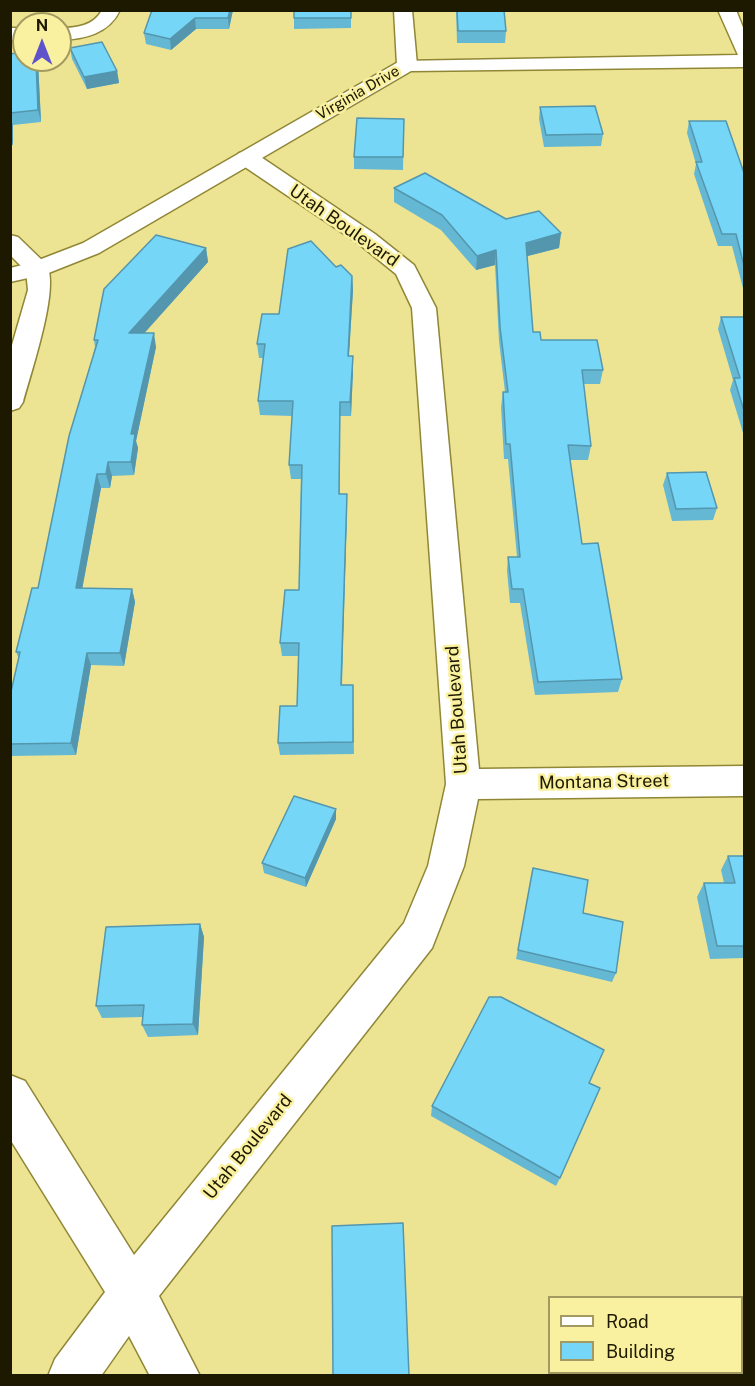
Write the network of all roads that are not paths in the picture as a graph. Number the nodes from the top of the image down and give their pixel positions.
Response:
1 (111, 10) edge
2 (403, 10) edge
3 (727, 10) edge
4 (72, 32) edge
5 (744, 51) edge
6 (744, 62) edge
7 (407, 65) junction
8 (247, 158) junction
9 (10, 242) edge
10 (38, 269) junction
11 (10, 275) edge
12 (10, 402) edge
13 (744, 781) edge
14 (462, 784) junction
15 (17, 1119) edge
16 (132, 1293) junction
17 (72, 1376) edge
18 (176, 1376) edge

1 - 4 street
2 - 7 street
3 - 5 street
6 - 7 street, Virginia Drive
7 - 8 street, Virginia Drive
8 - 10 street, Virginia Drive
8 - 14 street, Utah Boulevard
9 - 10 street
10 - 11 street, Virginia Drive
10 - 12 street
13 - 14 street, Montana Street
14 - 16 street, Utah Boulevard
15 - 16 street
16 - 17 street, Utah Boulevard
16 - 18 street

